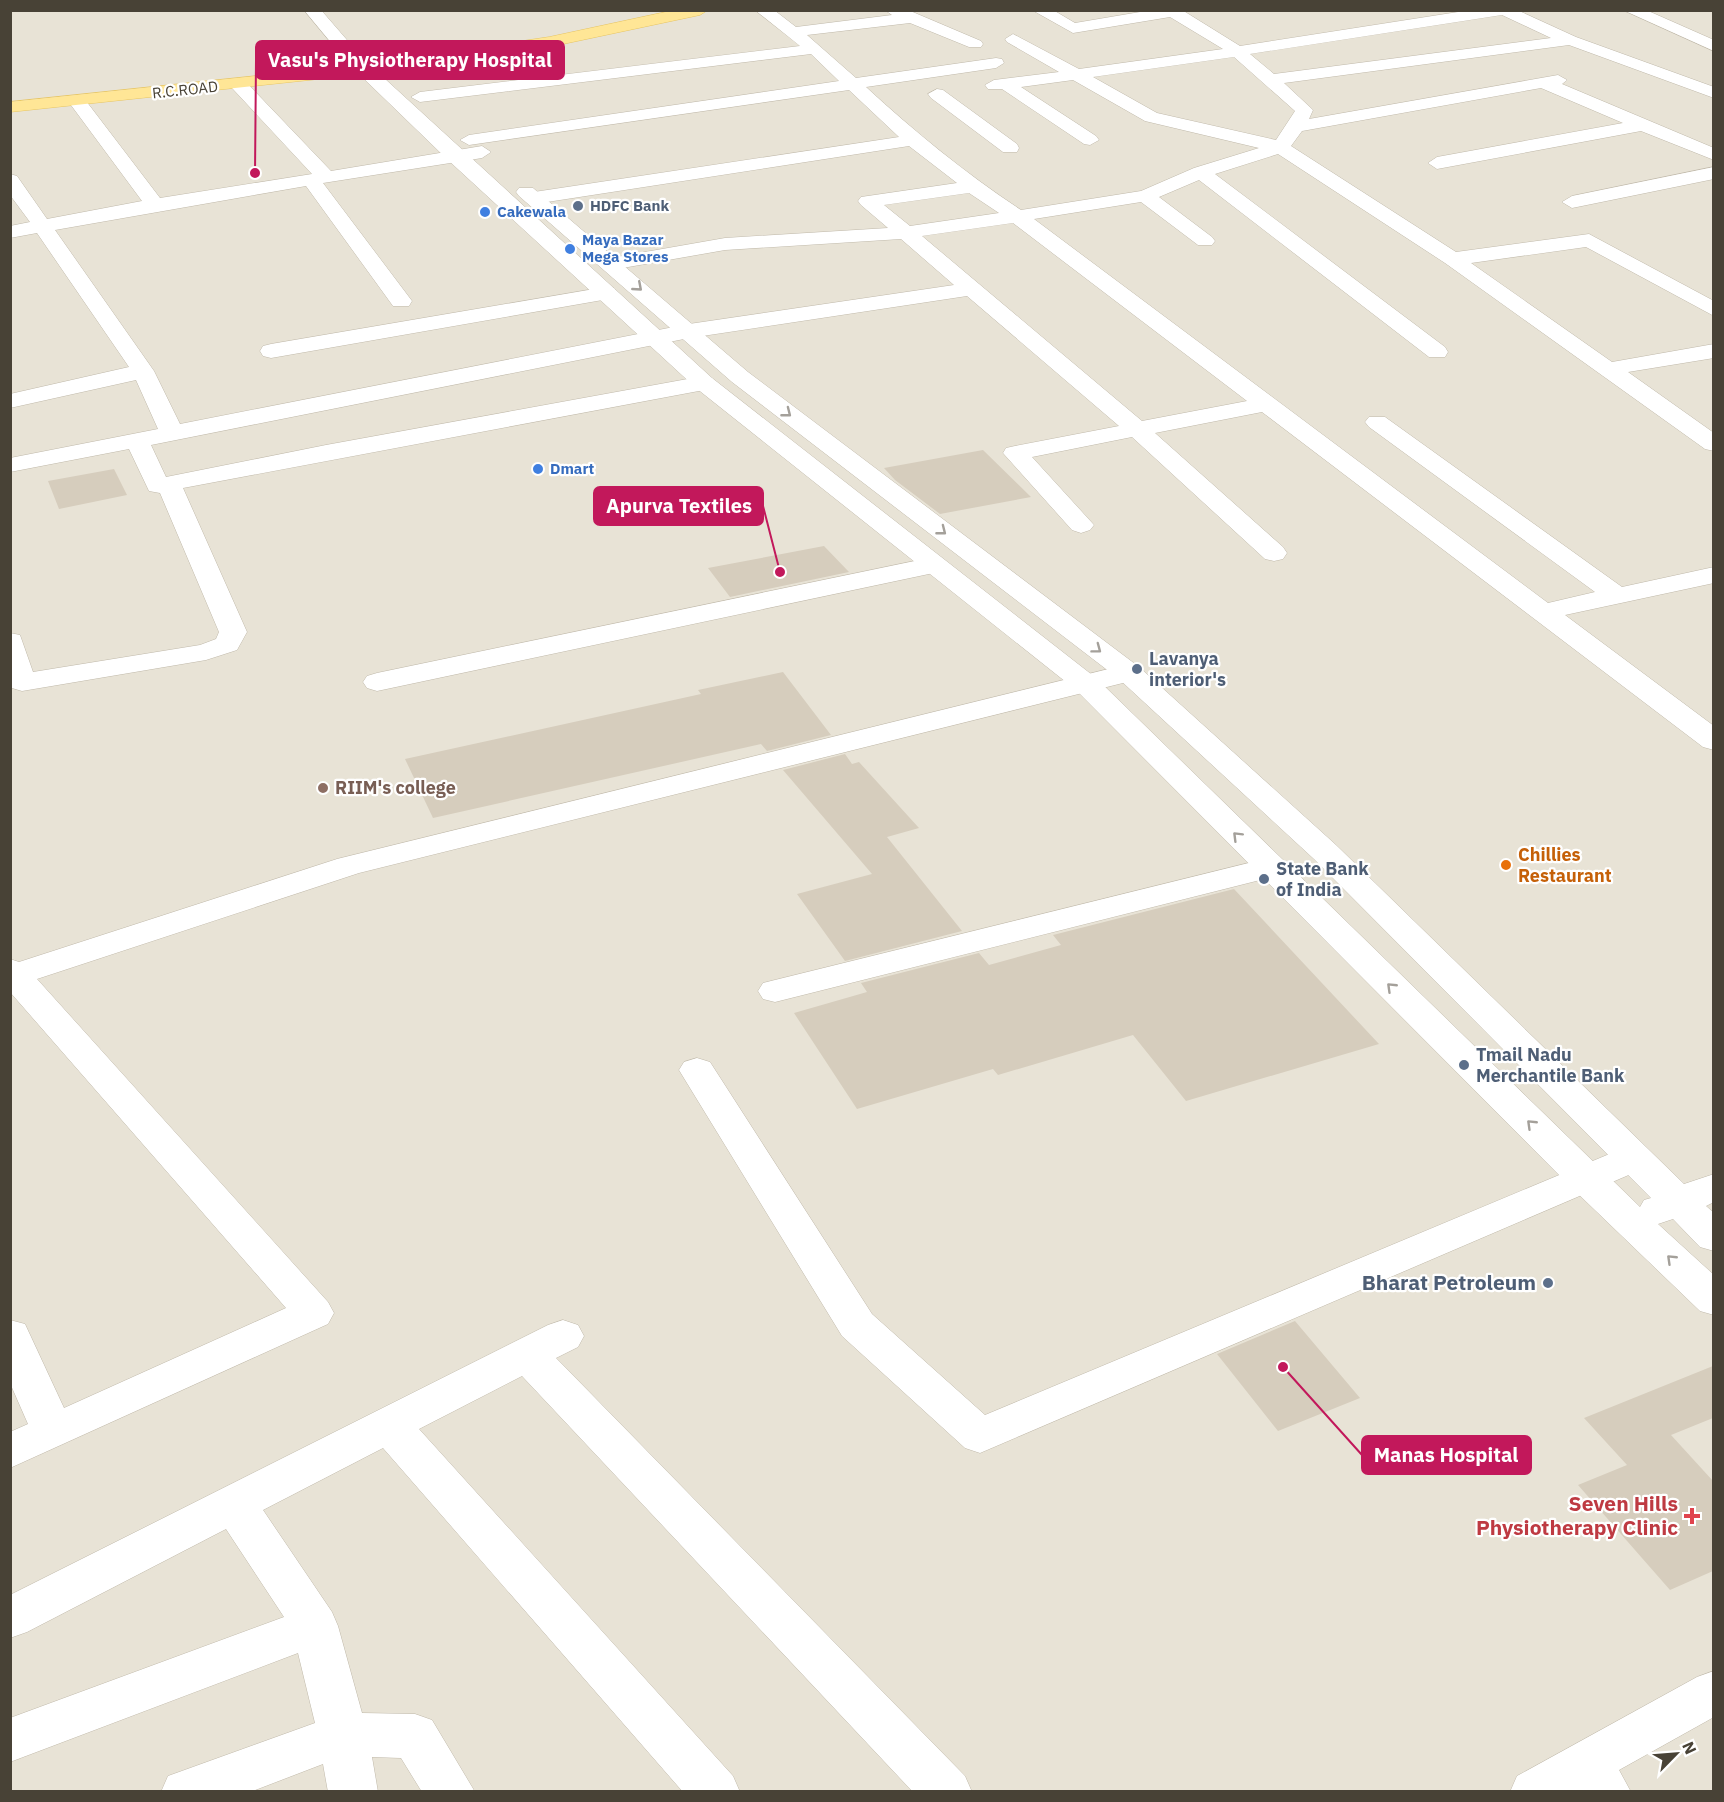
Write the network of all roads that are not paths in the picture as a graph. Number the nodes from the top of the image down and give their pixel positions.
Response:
1 (312, 10) edge
2 (662, 10) edge
3 (700, 10) edge
4 (763, 10) edge
5 (893, 10) edge
6 (1040, 10) edge
7 (1373, 10) edge
8 (1631, 10) edge
9 (1171, 11) edge
10 (1505, 11) edge
11 (910, 18) junction
12 (1402, 24) junction
13 (792, 32) junction
14 (1013, 39) dead end
15 (1570, 40) junction
16 (1291, 42) junction
17 (975, 44) dead end
18 (1713, 46) edge
19 (815, 49) junction
20 (1236, 50) junction
21 (372, 62) junction
22 (996, 63) dead end
23 (1344, 70) junction
24 (1071, 74) junction
25 (1268, 80) junction
26 (238, 84) junction
27 (1005, 84) junction
28 (855, 85) junction
29 (1713, 93) edge
30 (937, 94) junction
31 (420, 97) junction
32 (916, 97) dead end
33 (10, 101) edge
34 (77, 101) junction
35 (10, 107) edge
36 (1642, 125) junction
37 (1296, 128) junction
38 (913, 140) junction
39 (1090, 140) dead end
40 (1010, 147) dead end
41 (1281, 147) junction
42 (468, 150) junction
43 (1713, 155) edge
44 (1437, 163) dead end
45 (1201, 172) junction
46 (1713, 173) edge
47 (319, 179) junction
48 (10, 180) edge
49 (973, 187) junction
50 (1145, 196) junction
51 (534, 198) junction
52 (1572, 202) dead end
53 (155, 205) junction
54 (1017, 216) junction
55 (43, 226) junction
56 (10, 232) edge
57 (904, 233) junction
58 (1205, 241) dead end
59 (1452, 260) junction
60 (611, 264) junction
61 (969, 289) junction
62 (606, 293) junction
63 (401, 300) dead end
64 (1713, 310) edge
65 (689, 331) junction
66 (655, 337) junction
67 (271, 351) dead end
68 (1713, 351) edge
69 (1437, 352) dead end
70 (1608, 369) junction
71 (143, 370) junction
72 (704, 383) junction
73 (10, 401) edge
74 (1266, 404) junction
75 (1377, 422) dead end
76 (1137, 429) junction
77 (172, 433) junction
78 (137, 440) junction
79 (1713, 444) edge
80 (10, 465) edge
81 (169, 484) junction
82 (1081, 525) dead end
83 (1274, 553) dead end
84 (934, 565) junction
85 (1713, 575) edge
86 (1618, 596) junction
87 (1542, 612) junction
88 (10, 641) edge
89 (1130, 673) junction
90 (377, 682) dead end
91 (1086, 684) junction
92 (1712, 738) edge
93 (1269, 868) junction
94 (12, 974) edge
95 (775, 991) dead end
96 (697, 1070) dead end
97 (1632, 1159) junction
98 (1587, 1179) junction
99 (1713, 1187) edge
100 (1675, 1201) junction
101 (1632, 1222) junction
102 (1713, 1238) edge
103 (1713, 1299) edge
104 (10, 1335) edge
105 (389, 1425) junction
106 (53, 1431) junction
107 (10, 1451) edge
108 (233, 1502) junction
109 (10, 1617) edge
110 (315, 1626) junction
111 (1713, 1692) edge
112 (343, 1735) junction
113 (10, 1740) edge
114 (1595, 1778) edge
115 (186, 1791) edge
116 (353, 1791) edge
117 (450, 1791) edge
118 (715, 1791) edge
119 (947, 1791) edge
120 (1535, 1791) edge

1 - 21 street
2 - 21 main road, R.C.ROAD
3 - 21 main road, R.C.ROAD
4 - 13 street
5 - 11 street
6 - 9 street
7 - 12 street
8 - 18 street
9 - 20 street
10 - 12 street
10 - 15 street
11 - 13 street
11 - 17 street
12 - 16 street
13 - 19 street
14 - 24 street
15 - 23 street
15 - 29 street
16 - 20 street
16 - 23 street
19 - 28 street
19 - 31 street
20 - 24 street
20 - 25 street
21 - 26 main road, R.C.ROAD
21 - 31 street
21 - 33 main road, R.C.ROAD
21 - 42 street
22 - 28 street
23 - 25 street
24 - 27 street
24 - 41 street
25 - 37 street
26 - 34 main road, R.C.ROAD
26 - 47 street
27 - 30 street
27 - 39 street
28 - 38 street
28 - 42 street
30 - 32 street
30 - 40 street
31 - 42 street
34 - 35 main road, R.C.ROAD
34 - 53 street
36 - 37 street
36 - 43 street
36 - 44 street
37 - 41 street
38 - 49 street
38 - 51 street
41 - 45 street
41 - 59 street
42 - 47 street
42 - 51 street
42 - 62 street
45 - 50 street
45 - 69 street
46 - 52 street
47 - 53 street
47 - 63 street
48 - 55 street
49 - 54 street
49 - 57 street
50 - 54 street
50 - 58 street
51 - 60 street
53 - 55 street
54 - 57 street
54 - 74 street
55 - 56 street
55 - 71 street
57 - 60 street
57 - 61 street
59 - 64 street
59 - 70 street
60 -> 65 street
61 - 65 street
61 - 76 street
62 - 66 street
62 - 67 street
65 - 66 street
65 -> 89 street
66 - 72 street
66 - 77 street
68 - 70 street
70 - 79 street
71 - 73 street
71 - 77 street
72 - 81 street
72 - 84 street
74 - 76 street
74 - 87 street
75 - 86 street
76 - 82 street
76 - 83 street
77 - 78 street
78 - 80 street
78 - 81 street
81 - 88 street
84 - 90 street
84 - 91 street
85 - 86 street
86 - 87 street
87 - 92 street
89 - 91 street
89 - 97 street
93 -> 91 street
91 - 94 street
93 - 95 street
98 -> 93 street
94 - 106 street
96 - 98 street
97 - 98 street
97 - 100 street
98 - 101 street
99 - 100 street
100 - 101 street
100 - 102 street
103 -> 101 street
104 - 106 street
105 - 108 street
105 - 118 street
105 - 119 street
106 - 107 street
108 - 109 street
108 - 110 street
110 - 112 street
110 - 113 street
111 - 114 street
112 - 115 street
112 - 116 street
112 - 117 street
114 - 120 street

